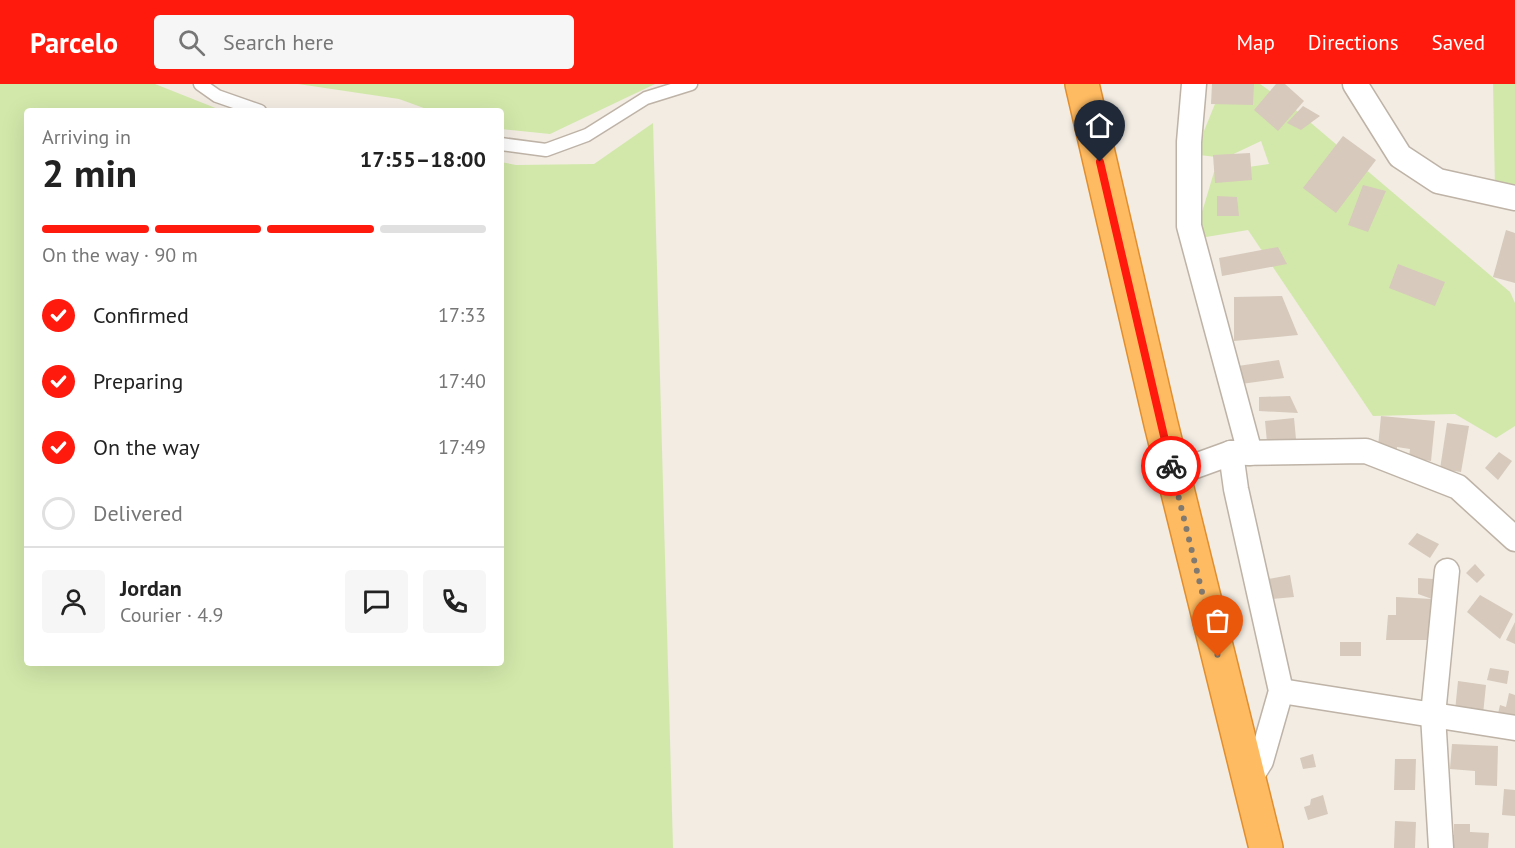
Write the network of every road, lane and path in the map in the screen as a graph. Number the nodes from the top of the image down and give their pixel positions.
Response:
1 (200, 84) edge
2 (691, 84) edge
3 (1082, 84) edge
4 (1194, 84) edge
5 (1354, 84) edge
6 (251, 108) edge
7 (504, 144) edge
8 (1515, 198) edge
9 (1240, 453) junction
10 (1173, 474) junction
11 (1515, 540) edge
12 (1447, 572) dead end
13 (1281, 691) junction
14 (1433, 716) junction
15 (1515, 728) edge
16 (1250, 780) junction
17 (1266, 848) edge
18 (1441, 848) edge

1 - 6 lane
2 - 7 lane
3 - 10 highway
4 - 9 street
5 - 8 street
9 - 10 street
9 - 11 street
9 - 13 street
10 - 16 highway
12 - 14 street
13 - 14 street
13 - 16 street
14 - 15 street
14 - 18 street
16 - 17 highway

